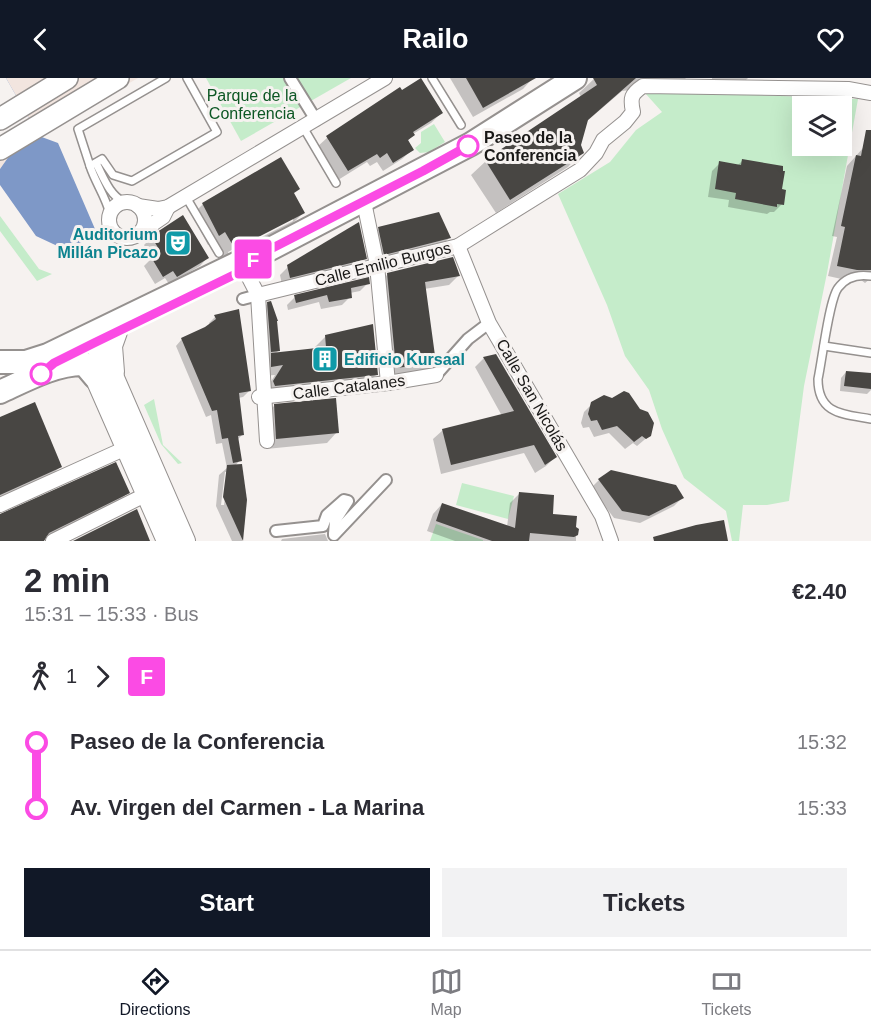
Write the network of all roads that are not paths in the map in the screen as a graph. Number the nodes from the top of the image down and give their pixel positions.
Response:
1 (67, 78) edge
2 (118, 78) edge
3 (166, 78) edge
4 (187, 78) edge
5 (290, 78) edge
6 (386, 78) edge
7 (432, 78) edge
8 (575, 78) edge
9 (47, 90) junction
10 (871, 93) edge
11 (0, 107) edge
12 (0, 119) edge
13 (316, 120) junction
14 (460, 125) dead end
15 (303, 128) junction
16 (0, 148) edge
17 (93, 164) junction
18 (336, 183) dead end
19 (186, 197) junction
20 (124, 202) junction
21 (364, 202) junction
22 (138, 206) junction
23 (168, 207) junction
24 (110, 214) junction
25 (141, 231) junction
26 (458, 246) junction
27 (219, 253) dead end
28 (247, 265) junction
29 (377, 265) junction
30 (871, 276) edge
31 (258, 295) junction
32 (243, 299) dead end
33 (489, 323) junction
34 (117, 332) junction
35 (88, 341) junction
36 (824, 346) junction
37 (871, 353) edge
38 (0, 362) edge
39 (41, 374) junction
40 (436, 375) joint
41 (104, 377) junction
42 (388, 383) junction
43 (0, 392) edge
44 (261, 397) junction
45 (871, 419) edge
46 (267, 441) dead end
47 (126, 448) junction
48 (386, 480) dead end
49 (147, 494) junction
50 (0, 505) edge
51 (276, 531) dead end
52 (334, 538) edge
53 (53, 541) edge
54 (167, 541) edge
55 (185, 541) edge
56 (611, 541) edge

1 - 9 main road
2 - 16 main road
3 - 17 lane
4 - 17 lane
5 - 13 street
6 - 13 street
7 - 14 lane
8 - 21 highway
9 - 11 street
9 - 12 main road
10 - 26 street, Calle Emilio Burgos
13 - 15 street
15 - 18 lane
15 - 19 street
17 - 20 lane
17 - 24 lane
19 - 23 street
19 - 27 lane
20 - 22 street
20 - 24 street
21 - 28 highway
21 - 29 street
22 - 23 street
22 - 25 street
23 - 25 street
24 - 25 street
26 - 29 street, Calle Emilio Burgos
26 - 33 street, Calle San Nicolás
28 - 31 street
28 - 34 highway
28 - 35 highway
29 - 31 street, Calle Emilio Burgos
29 - 42 street
30 - 36 lane
31 - 32 street
31 - 44 street
33 - 40 street, Calle Catalanes
33 - 56 street, Calle San Nicolás
34 - 35 highway
34 - 41 main road
35 - 38 highway
35 - 39 highway
35 - 41 main road
36 - 37 lane
36 - 45 lane
39 - 41 highway
39 - 43 highway
40 - 42 street, Calle Catalanes
41 - 47 main road
41 - 55 main road
42 - 44 street, Calle Catalanes
44 - 46 street
47 - 49 main road
47 - 50 street
48 - 52 street
49 - 53 street
49 - 54 main road
51 - 52 street

